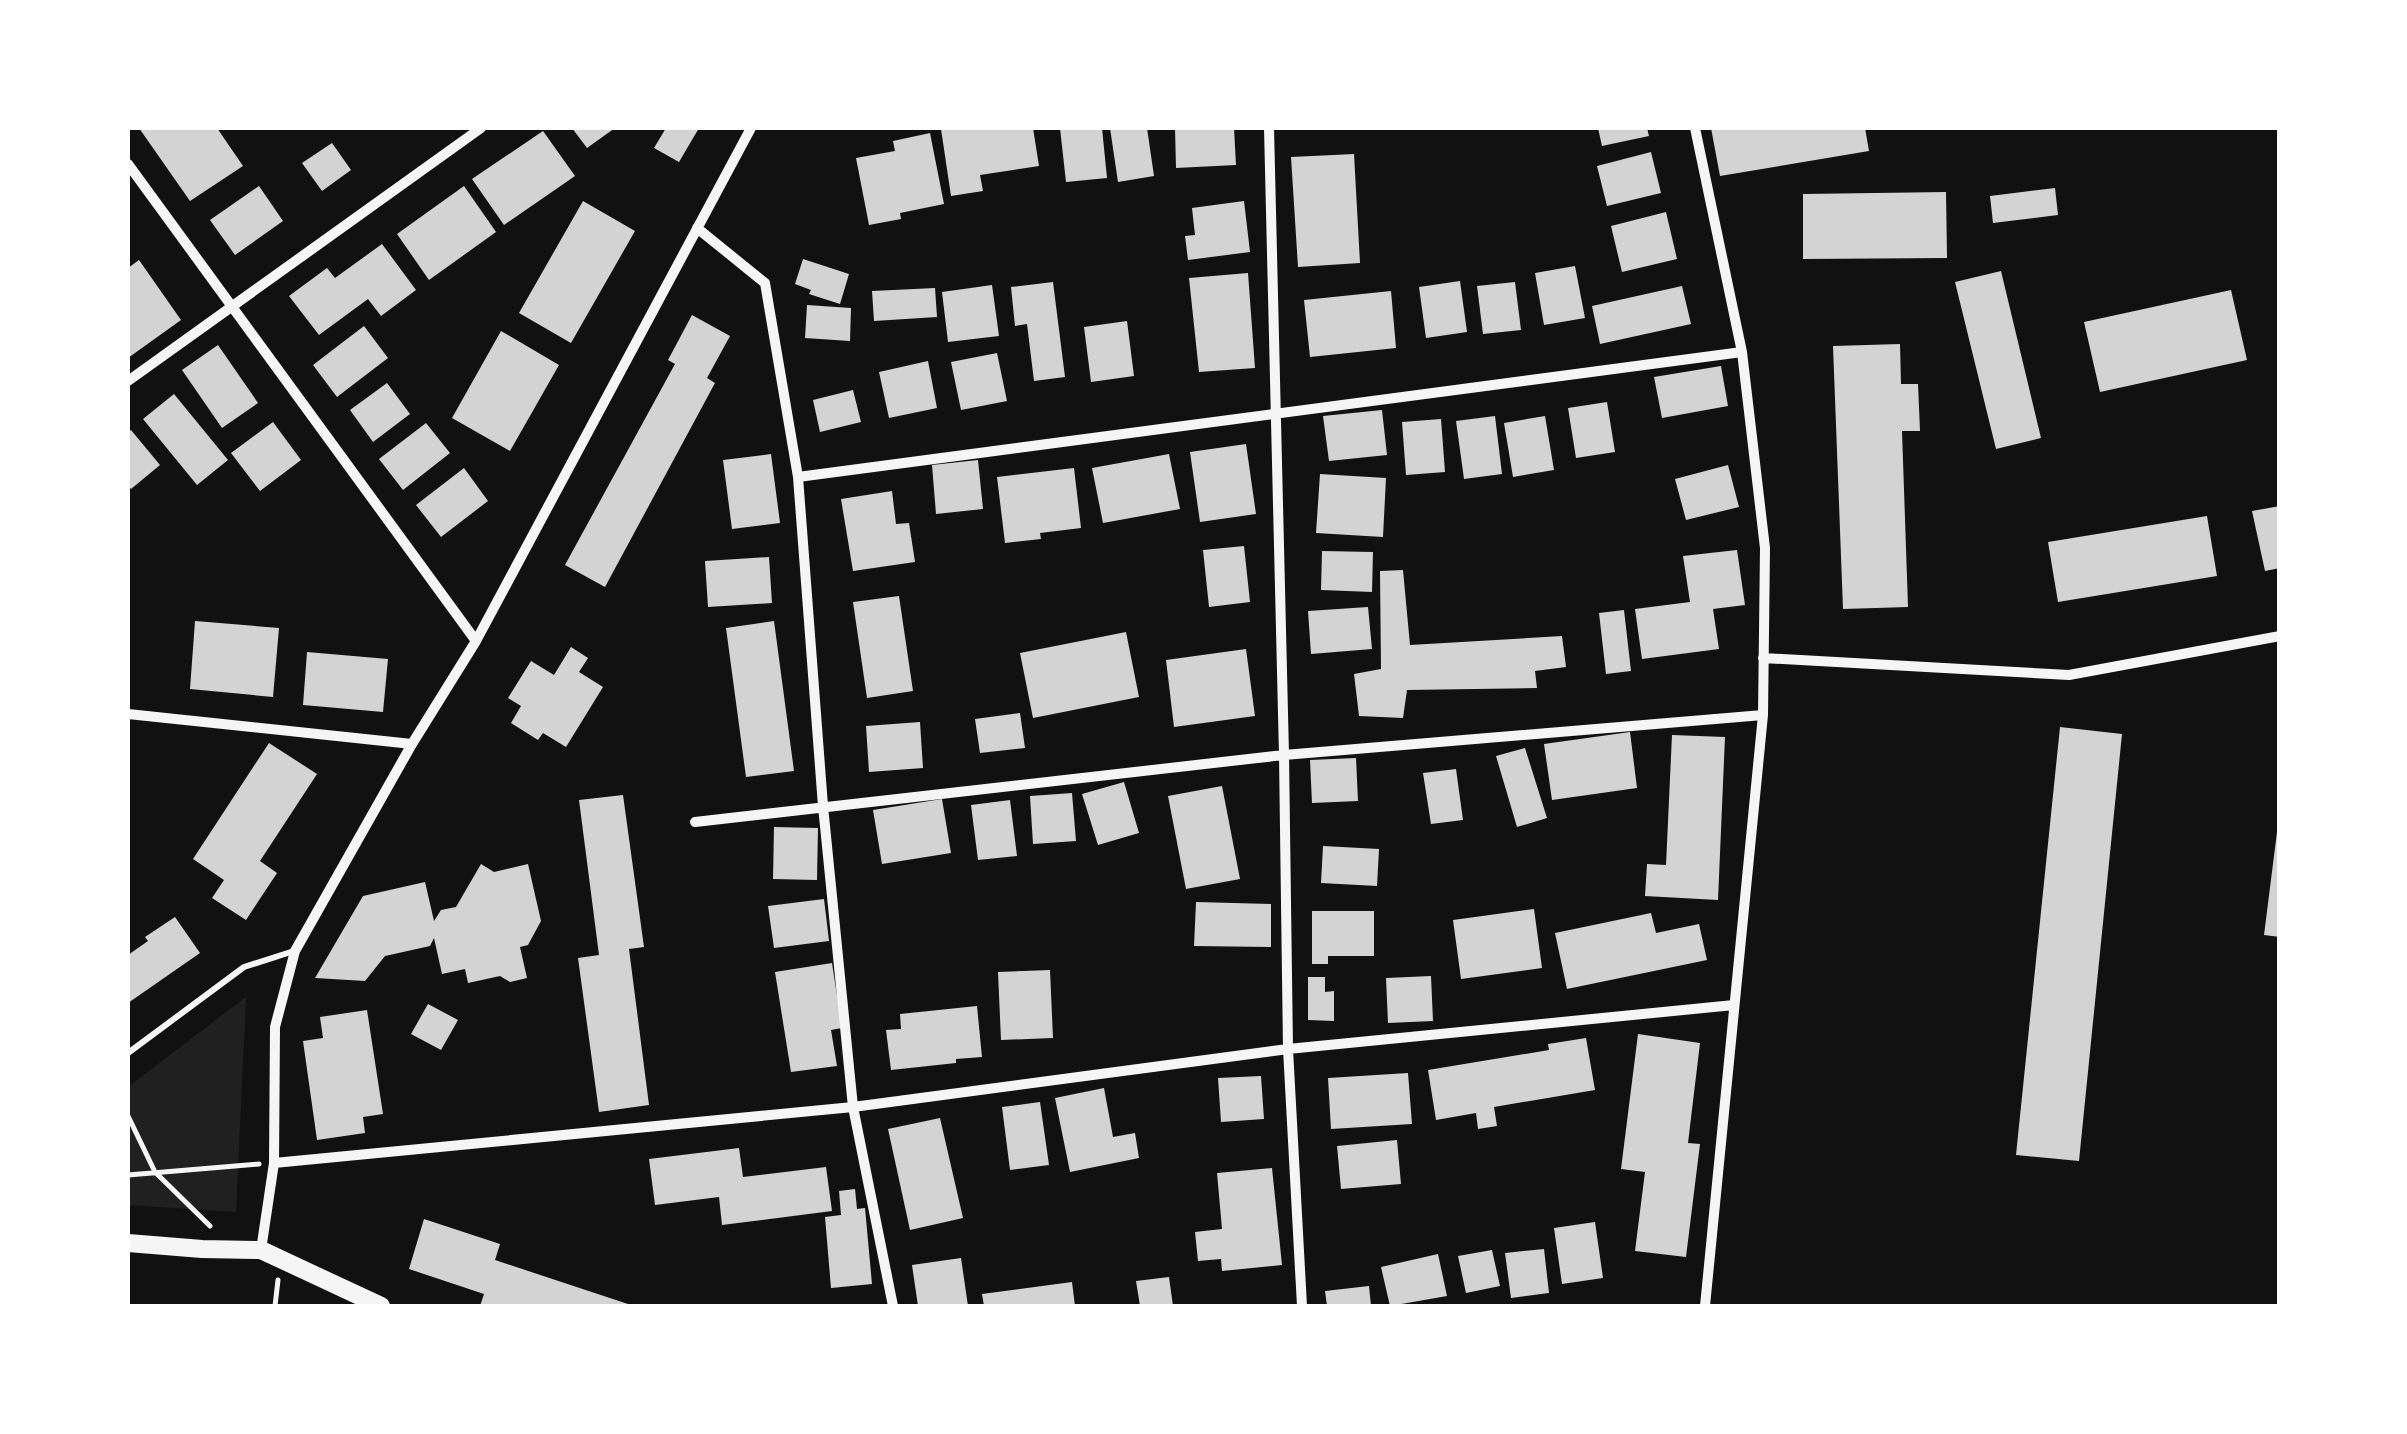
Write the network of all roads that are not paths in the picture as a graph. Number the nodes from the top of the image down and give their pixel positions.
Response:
1 (481, 128) edge
2 (751, 128) edge
3 (1269, 128) edge
4 (1696, 128) edge
5 (128, 164) edge
6 (697, 228) junction
7 (232, 307) junction
8 (1742, 352) junction
9 (128, 380) edge
10 (1276, 412) junction
11 (798, 476) junction
12 (2280, 636) edge
13 (476, 641) junction
14 (1764, 658) junction
15 (128, 714) edge
16 (1763, 715) junction
17 (412, 744) junction
18 (1284, 755) junction
19 (823, 806) junction
20 (694, 822) dead end
21 (295, 951) junction
22 (1734, 1005) junction
23 (1288, 1049) junction
24 (128, 1053) edge
25 (853, 1107) junction
26 (274, 1163) junction
27 (128, 1244) edge
28 (261, 1250) junction
29 (381, 1306) edge
30 (893, 1306) edge
31 (1302, 1306) edge
32 (1705, 1306) edge

1 - 7 street
2 - 6 street
3 - 10 street
4 - 8 street
5 - 7 street
6 - 11 street
6 - 13 street
7 - 9 street
7 - 13 street
8 - 10 street
8 - 14 street
10 - 11 street
10 - 18 street
11 - 19 street
12 - 14 street
13 - 17 street
14 - 16 street
15 - 17 street
16 - 18 street
16 - 22 street
17 - 21 street
18 - 19 street
18 - 23 street
19 - 20 street
19 - 25 street
21 - 24 lane
21 - 26 street
22 - 23 street
22 - 32 street
23 - 25 street
23 - 31 street
25 - 26 street
25 - 30 street
26 - 28 street
27 - 28 street
28 - 29 street

